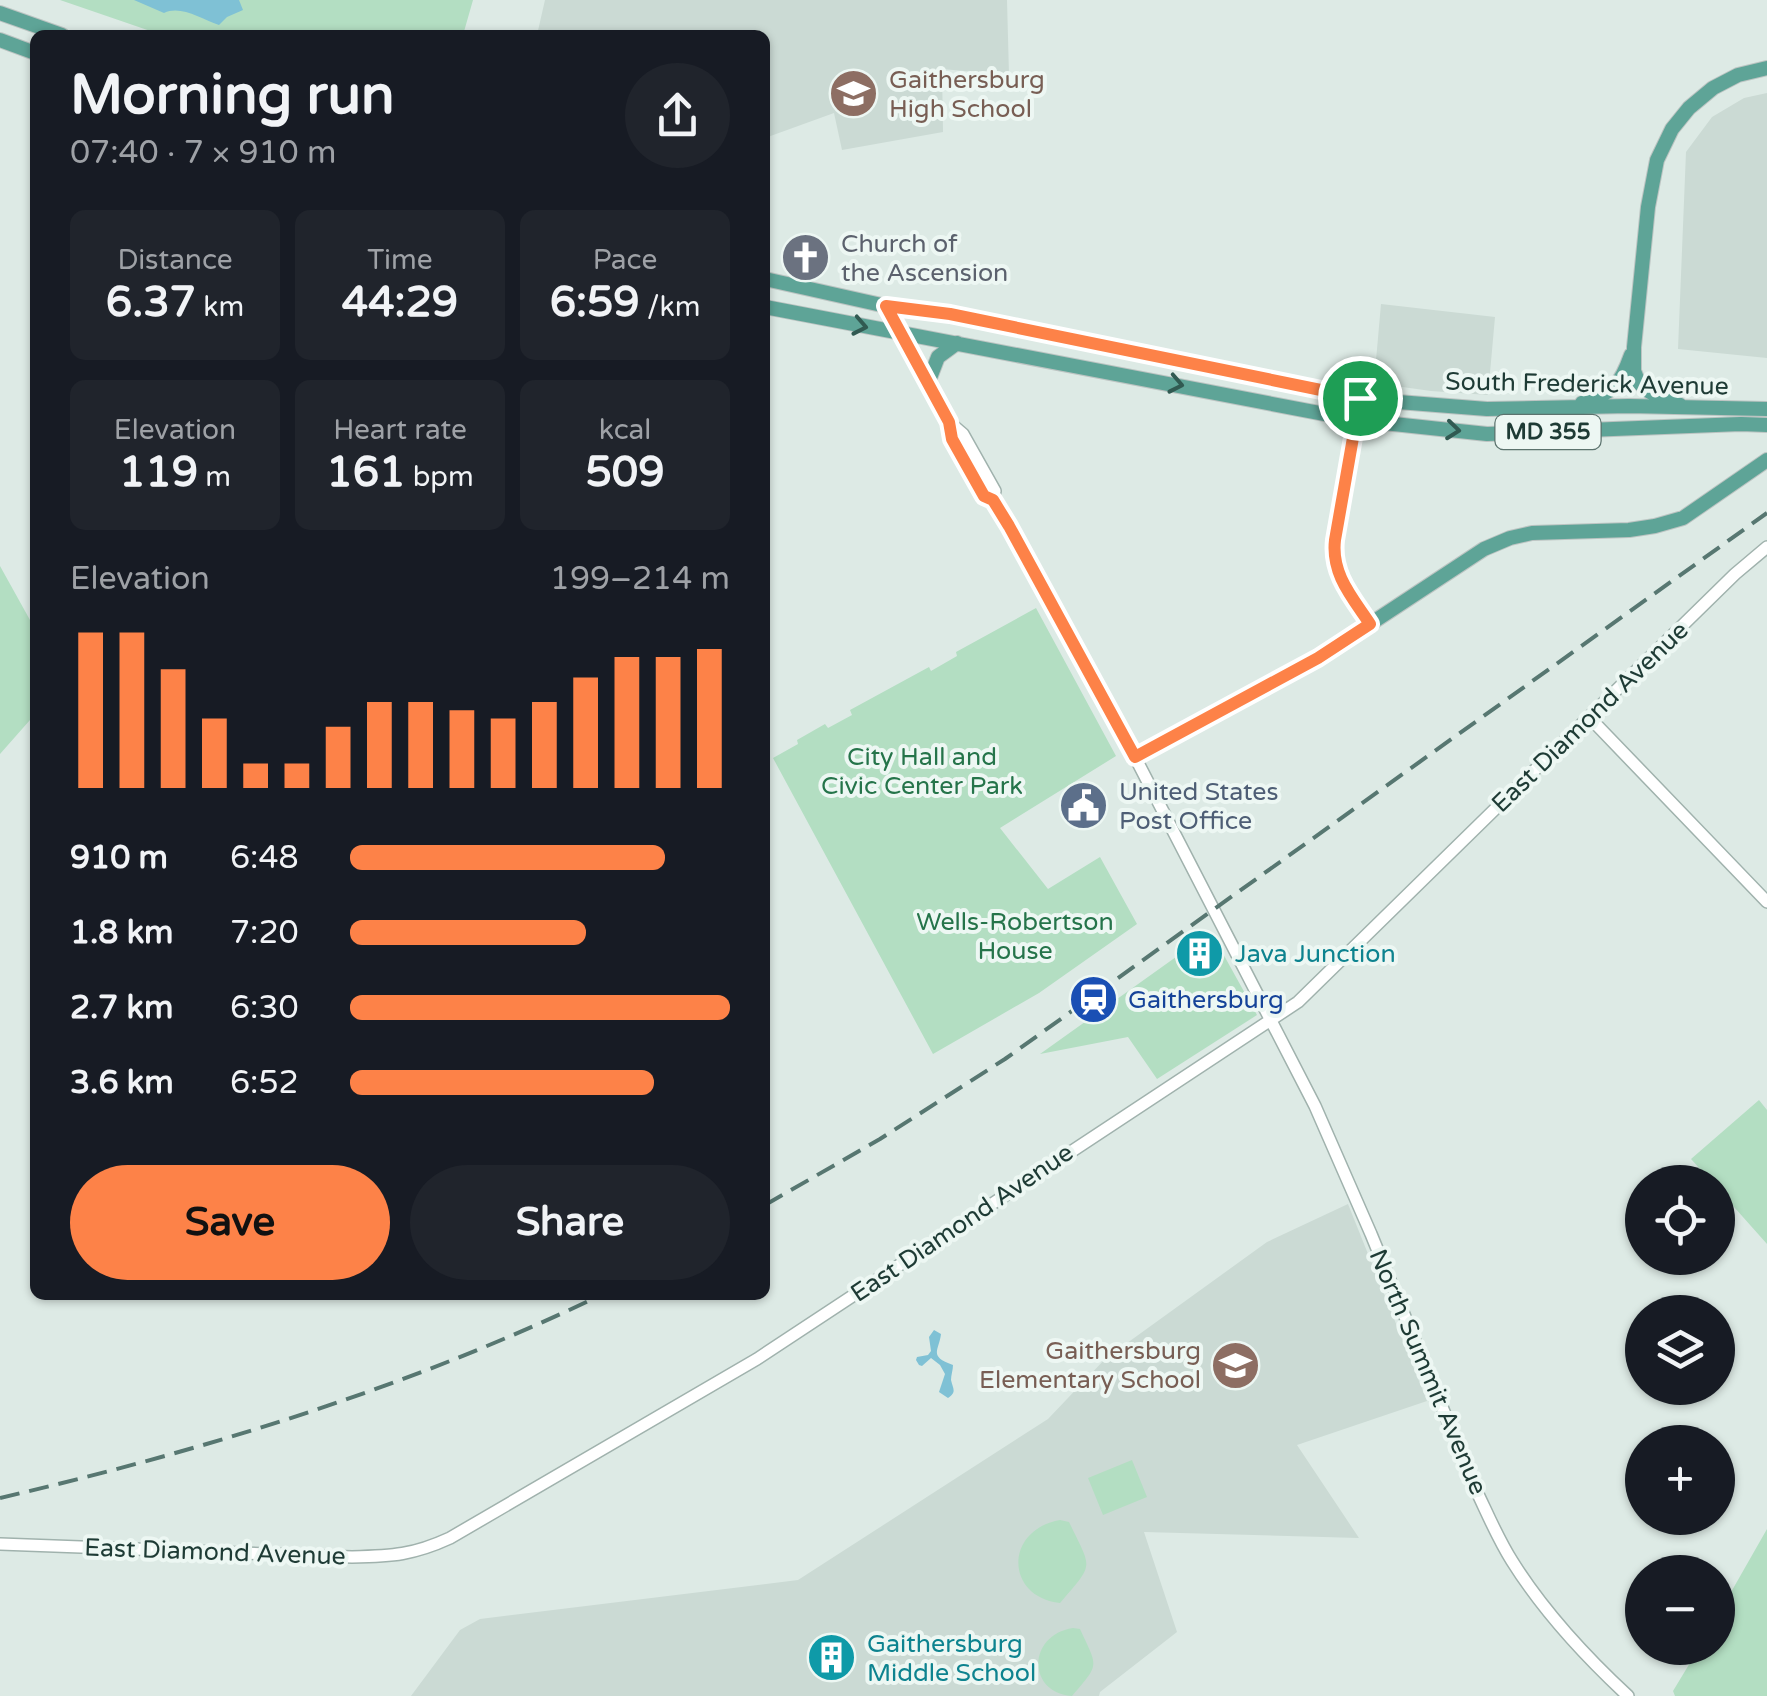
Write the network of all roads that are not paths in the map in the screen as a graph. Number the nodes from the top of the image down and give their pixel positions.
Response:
1 (0, 13) edge
2 (48, 30) edge
3 (0, 40) edge
4 (30, 50) edge
5 (1767, 68) edge
6 (770, 280) edge
7 (886, 306) junction
8 (770, 307) edge
9 (902, 334) junction
10 (957, 343) junction
11 (1634, 347) junction
12 (928, 383) junction
13 (1360, 398) junction
14 (1567, 408) junction
15 (1685, 408) junction
16 (1764, 409) edge
17 (1356, 420) junction
18 (1767, 425) edge
19 (1767, 460) edge
20 (1767, 548) edge
21 (1370, 624) junction
22 (1589, 717) junction
23 (1135, 757) junction
24 (1767, 902) edge
25 (1270, 1021) junction
26 (0, 1544) edge
27 (1628, 1696) edge

1 - 2 main road
3 - 4 main road
5 - 11 main road
6 - 7 main road, South Frederick Avenue / MD 355
7 - 9 street, North Summit Avenue
7 - 13 main road, South Frederick Avenue / MD 355
8 -> 9 main road, South Frederick Avenue / MD 355
9 - 10 main road, South Frederick Avenue / MD 355
9 - 12 street, North Summit Avenue
10 - 12 main road
10 -> 17 main road, South Frederick Avenue / MD 355
11 - 14 main road
11 - 15 main road
12 - 23 street, North Summit Avenue
13 - 14 main road, South Frederick Avenue / MD 355
13 - 17 main road
14 - 15 main road, South Frederick Avenue / MD 355
15 - 16 main road, South Frederick Avenue / MD 355
17 -> 18 main road, South Frederick Avenue / MD 355
17 - 21 main road
19 - 21 main road
20 - 22 street, East Diamond Avenue
21 - 23 street
22 - 24 street
22 - 25 street, East Diamond Avenue
23 - 25 street, North Summit Avenue
25 - 26 street, East Diamond Avenue
25 - 27 street, North Summit Avenue

